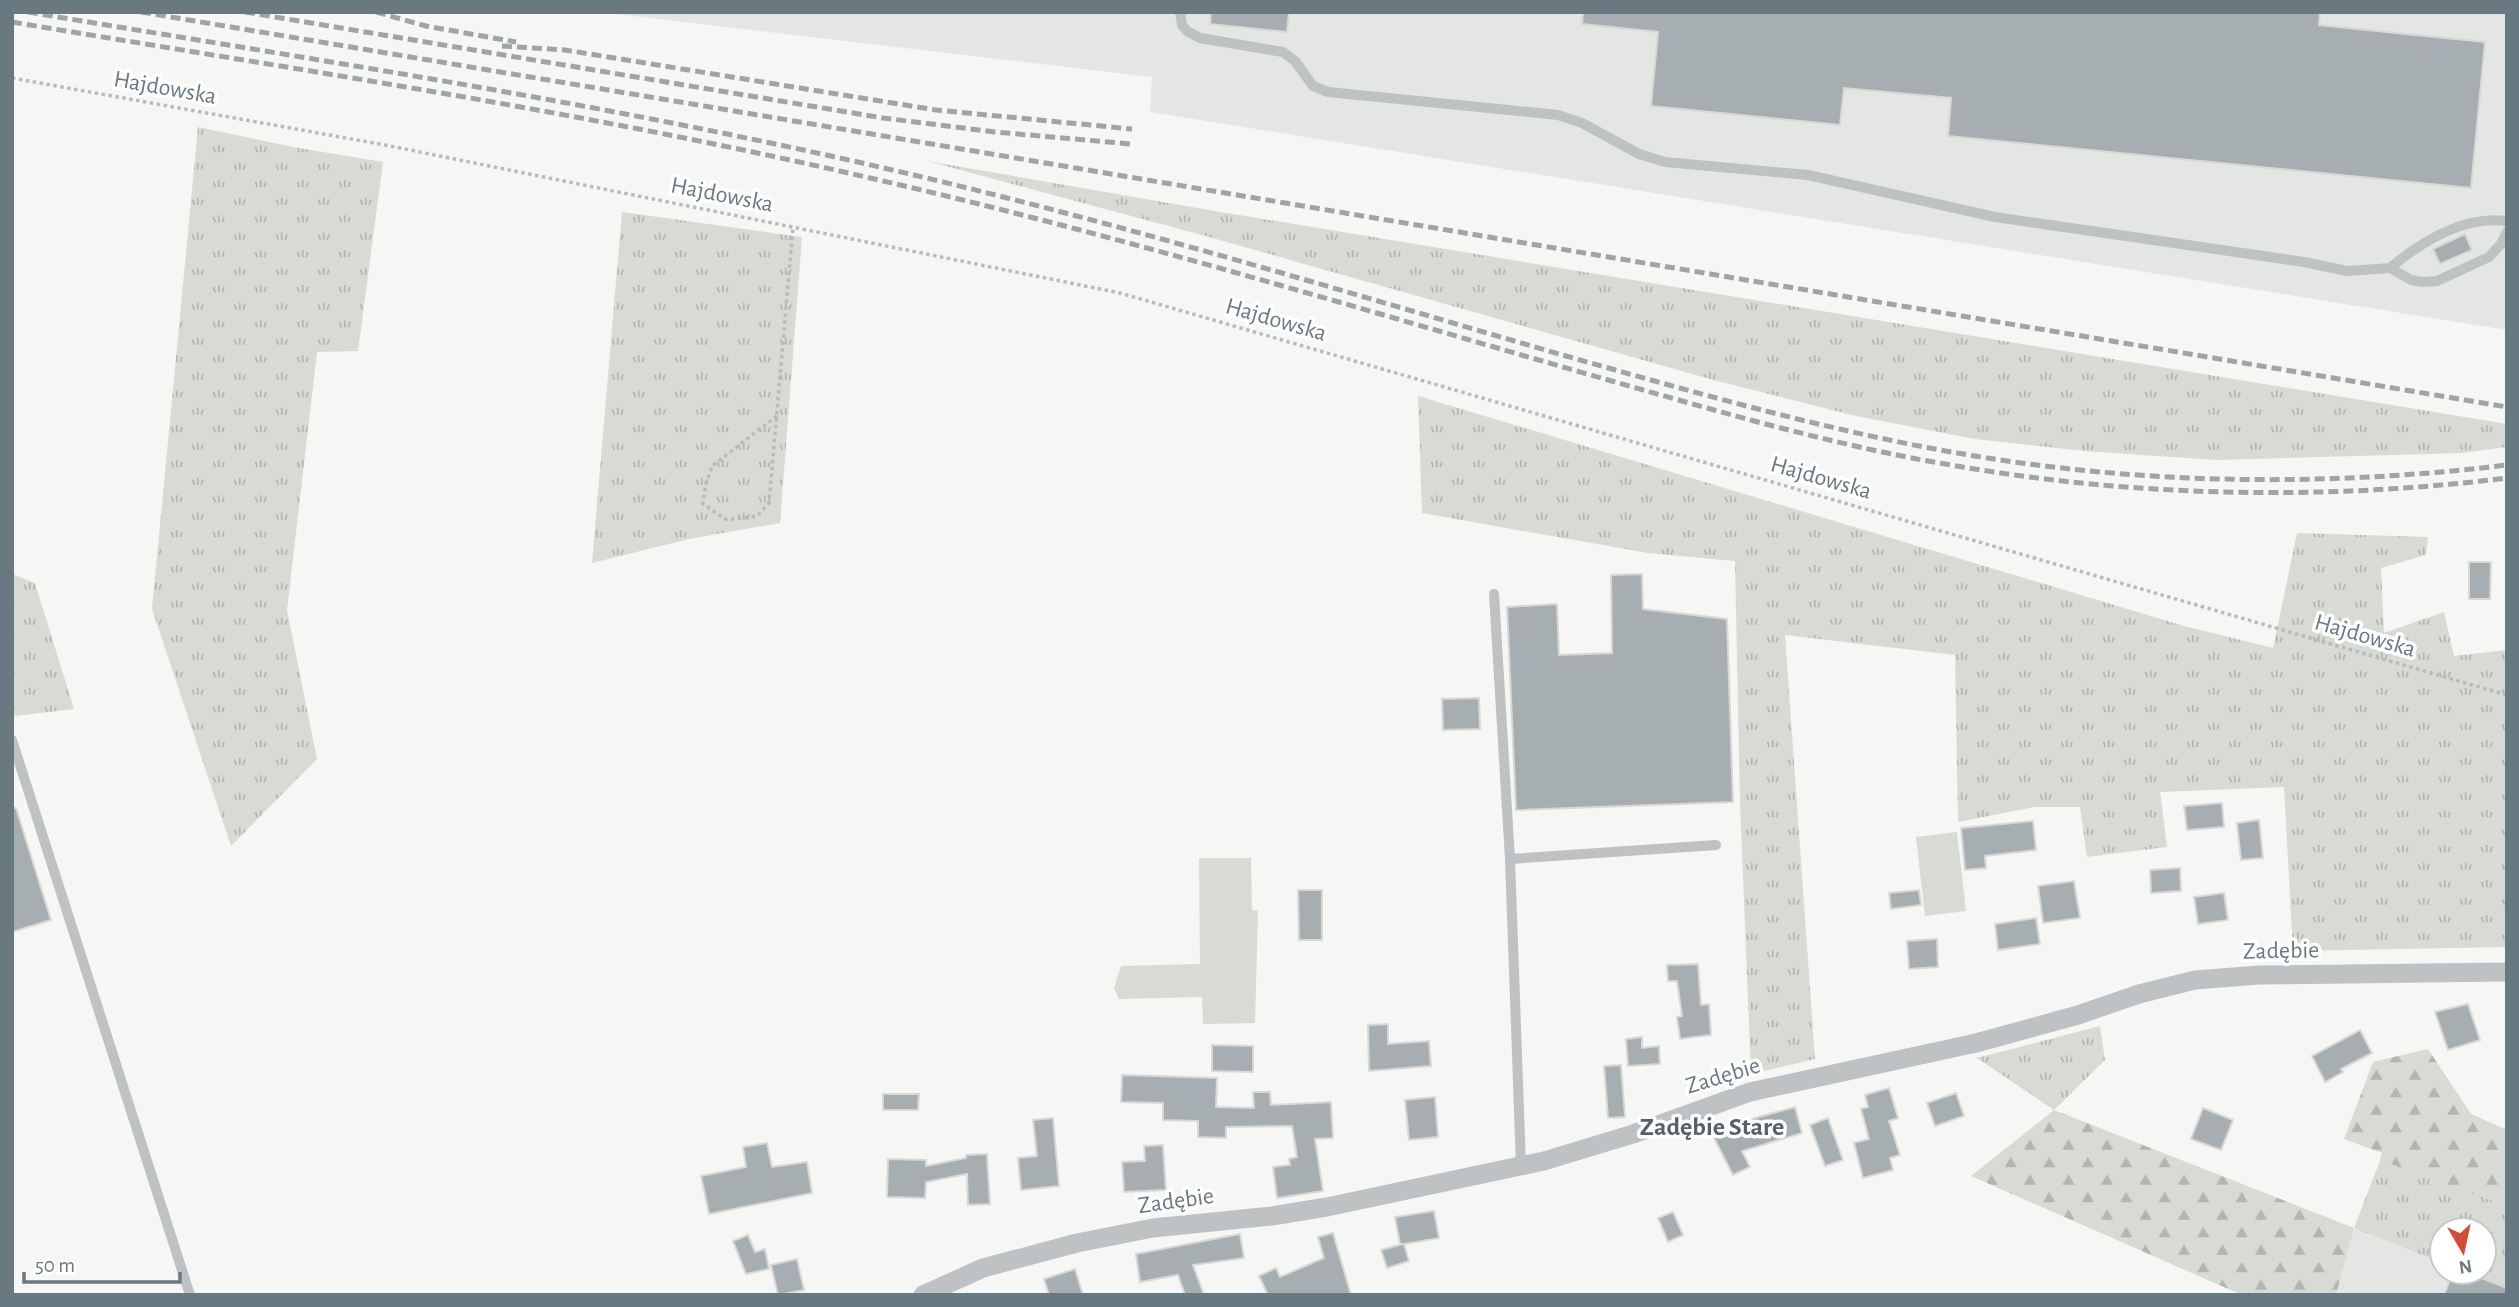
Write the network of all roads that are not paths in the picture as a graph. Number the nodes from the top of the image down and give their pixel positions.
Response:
1 (1180, 12) edge
2 (2507, 221) edge
3 (2507, 232) edge
4 (2390, 268) junction
5 (1494, 594) dead end
6 (12, 740) edge
7 (1716, 845) dead end
8 (1510, 859) junction
9 (2507, 972) edge
10 (1521, 1166) junction
11 (190, 1295) edge
12 (923, 1295) edge

1 - 4 lane
2 - 4 lane
3 - 4 lane
5 - 8 lane
6 - 11 lane
7 - 8 lane
8 - 10 lane
9 - 10 street, Zadębie
10 - 12 street, Zadębie

